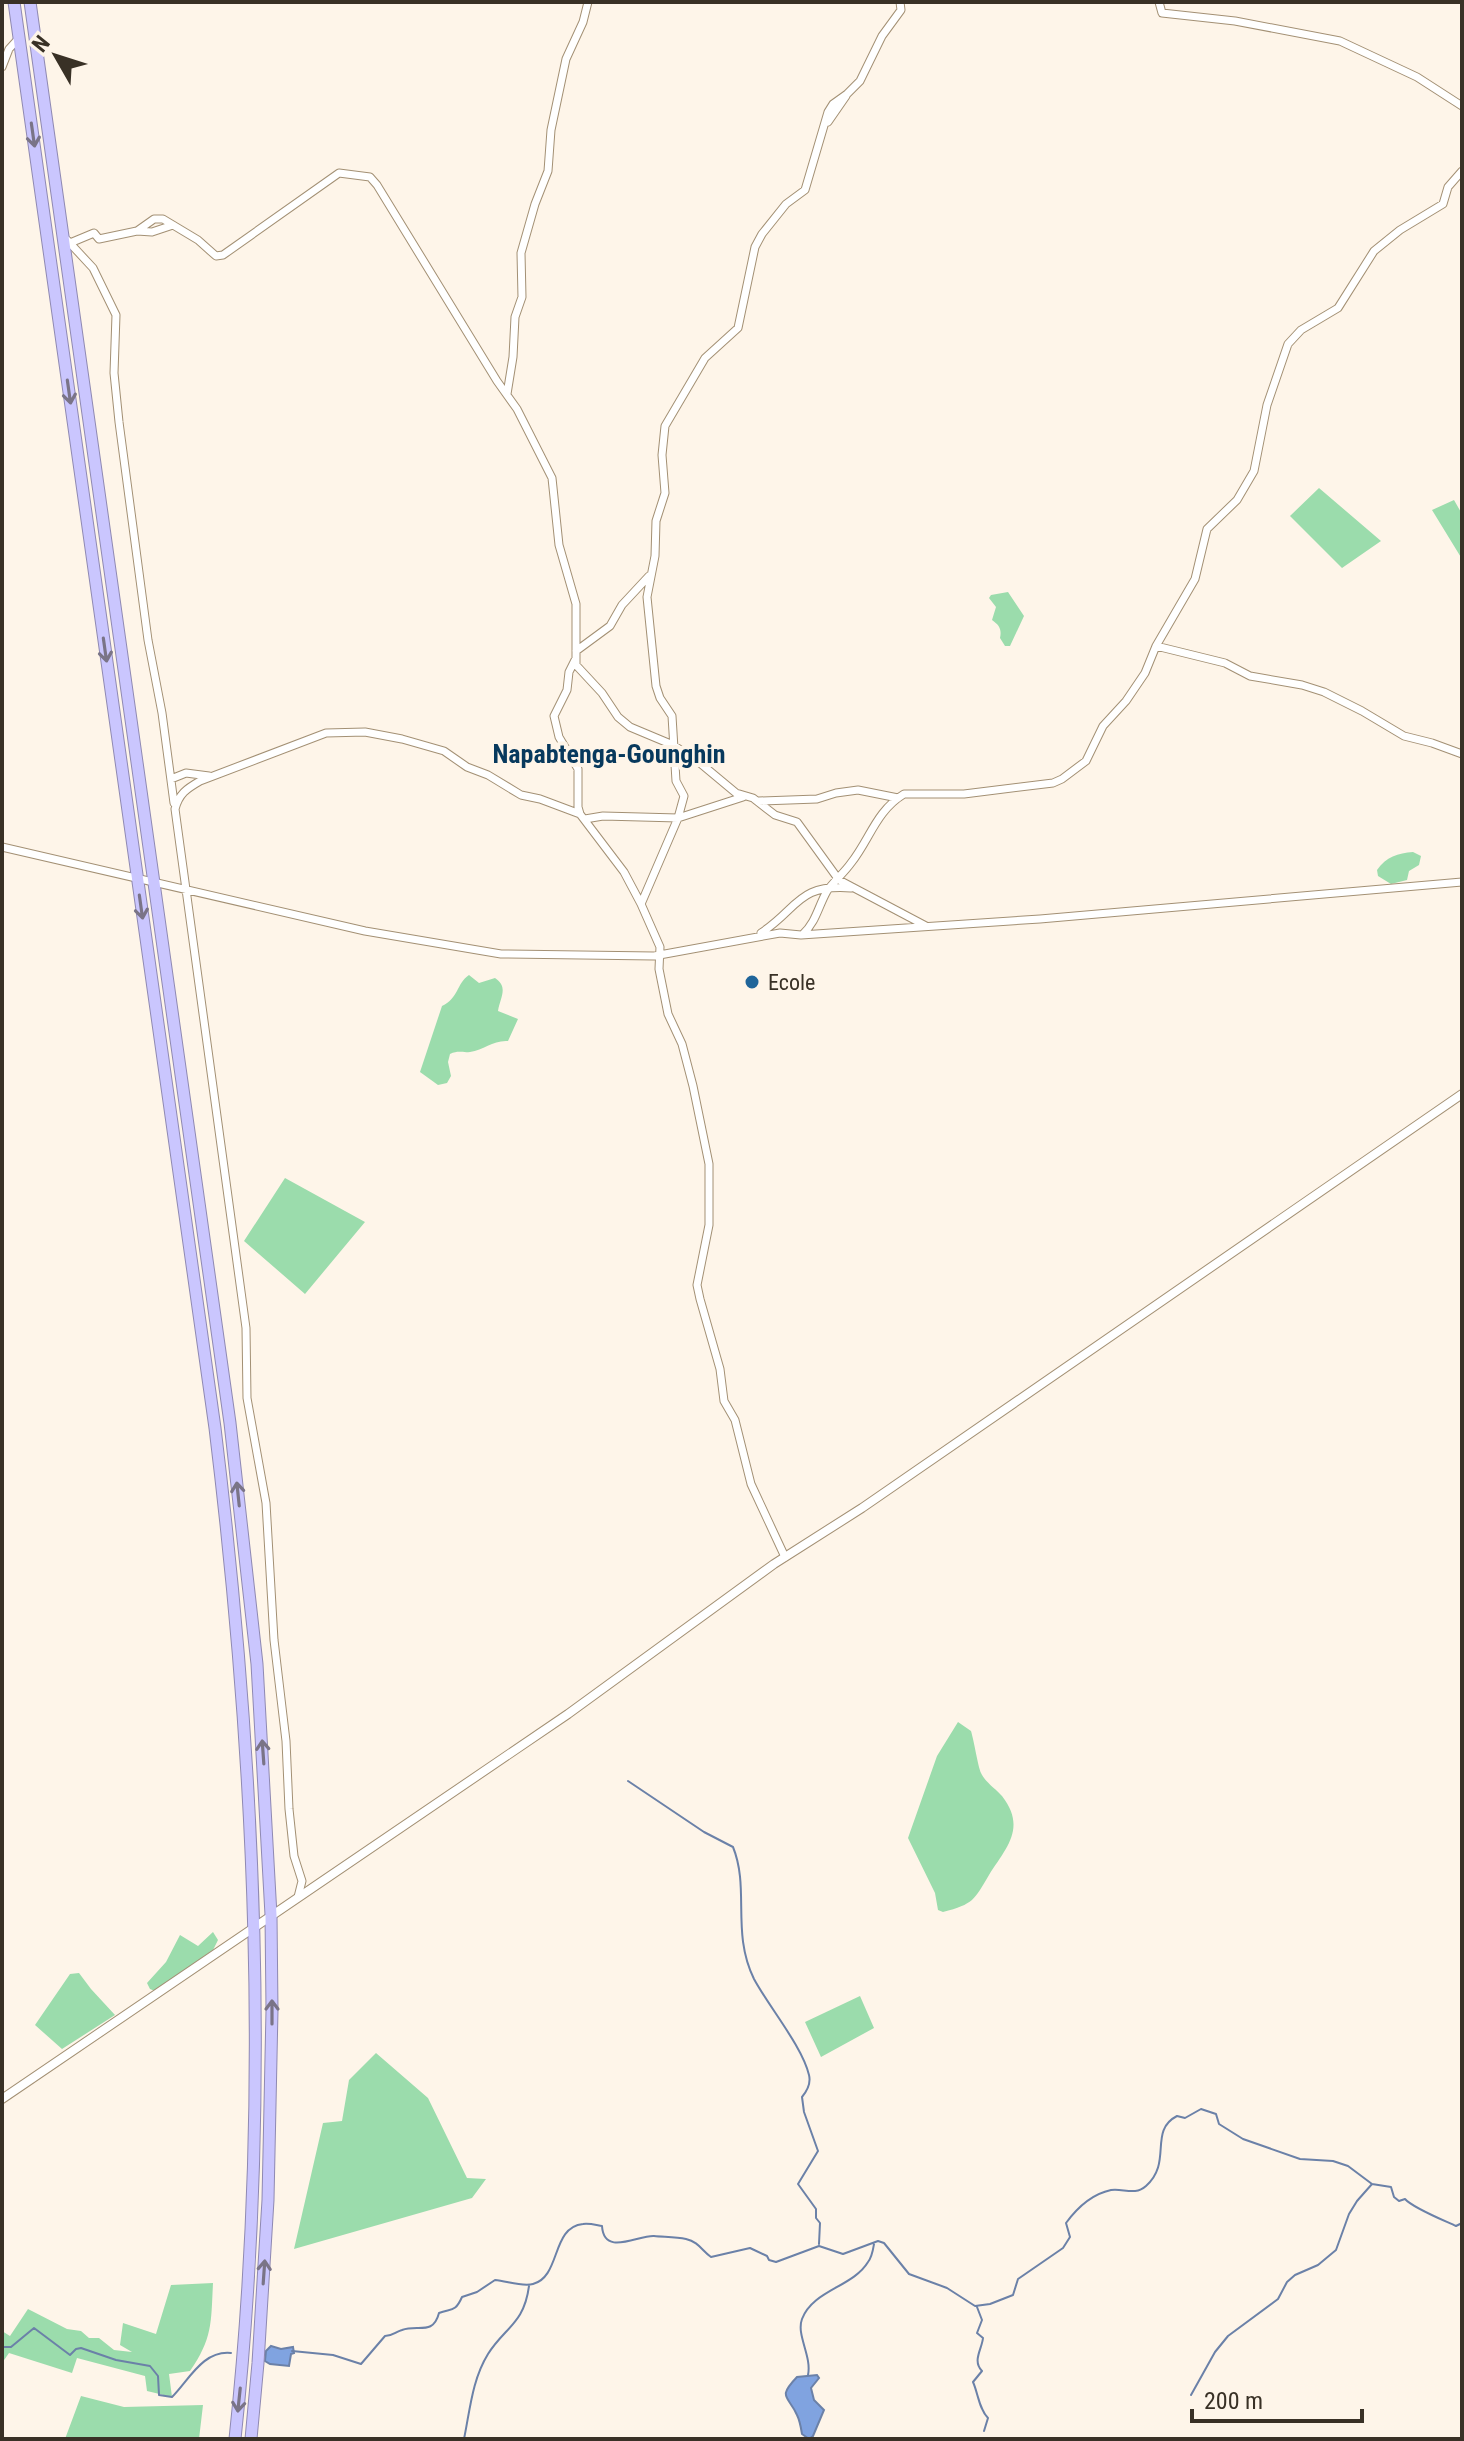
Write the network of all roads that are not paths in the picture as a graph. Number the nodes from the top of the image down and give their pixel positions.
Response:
1 (14, 2) edge
2 (30, 2) edge
3 (588, 2) edge
4 (900, 2) edge
5 (1159, 2) edge
6 (19, 38) junction
7 (2, 67) edge
8 (1462, 106) edge
9 (1462, 171) edge
10 (66, 239) junction
11 (507, 394) junction
12 (651, 574) junction
13 (1156, 646) junction
14 (575, 656) junction
15 (591, 680) junction
16 (567, 690) junction
17 (673, 745) junction
18 (1462, 754) edge
19 (211, 777) junction
20 (171, 779) junction
21 (744, 796) junction
22 (898, 798) junction
23 (759, 801) junction
24 (175, 809) junction
25 (583, 816) junction
26 (678, 818) junction
27 (2, 847) edge
28 (136, 876) junction
29 (837, 878) junction
30 (153, 880) junction
31 (1462, 882) edge
32 (830, 887) junction
33 (185, 888) junction
34 (854, 888) junction
35 (641, 904) junction
36 (928, 927) junction
37 (801, 935) junction
38 (757, 936) junction
39 (660, 955) junction
40 (1462, 1094) edge
41 (785, 1557) junction
42 (298, 1897) junction
43 (271, 1915) junction
44 (255, 1926) junction
45 (2, 2099) edge
46 (235, 2439) edge
47 (251, 2439) edge

1 - 6 highway
2 - 10 highway
3 - 11 street
4 - 12 street
5 - 8 street
6 - 7 street
6 -> 28 highway
9 - 13 street
10 - 11 street
10 - 20 street
10 - 30 highway
11 - 14 street
12 - 14 street
12 - 17 street
13 - 18 street
13 - 22 street
14 - 15 street
14 - 16 street
15 - 16 street
15 - 17 street
16 - 25 street
17 - 21 street
17 - 26 street
19 - 20 street
19 - 24 street
19 - 25 street
20 - 24 street
21 - 23 street
21 - 26 street
22 - 23 street
22 - 29 street
23 - 29 street
24 - 33 street
25 - 26 street
25 - 35 street
26 - 35 street
27 - 28 street
28 - 30 street
28 -> 44 highway
29 - 32 street
29 - 34 street
30 - 33 street
43 -> 30 highway
31 - 36 street
32 - 34 street
32 - 37 street
32 - 38 street
33 - 39 street
33 - 42 street
34 - 36 street
35 - 39 street
36 - 37 street
37 - 38 street
38 - 39 street
39 - 41 street
40 - 41 street
41 - 42 street
42 - 43 street
43 - 44 street
47 -> 43 highway
44 - 45 street
44 -> 46 highway

